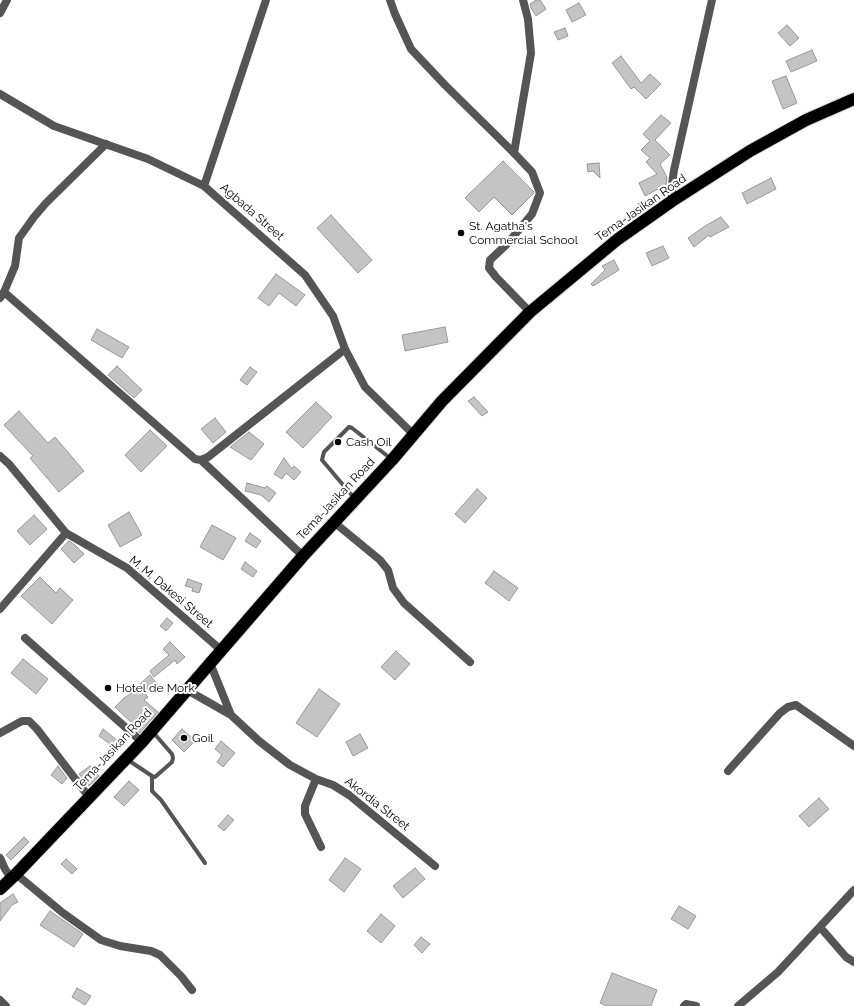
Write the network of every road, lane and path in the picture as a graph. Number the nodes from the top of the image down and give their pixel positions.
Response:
1 (7, 0) edge
2 (266, 0) edge
3 (390, 0) edge
4 (523, 0) edge
5 (712, 0) edge
6 (0, 13) edge
7 (0, 94) edge
8 (854, 99) edge
9 (106, 144) junction
10 (514, 153) junction
11 (204, 186) junction
12 (672, 201) junction
13 (2, 295) edge
14 (530, 312) junction
15 (345, 349) junction
16 (414, 435) junction
17 (0, 456) edge
18 (201, 460) junction
19 (392, 460) junction
20 (356, 500) junction
21 (335, 523) junction
22 (66, 533) junction
23 (302, 556) junction
24 (0, 609) edge
25 (25, 638) dead end
26 (221, 650) junction
27 (470, 662) dead end
28 (210, 663) junction
29 (187, 690) junction
30 (231, 715) junction
31 (151, 731) junction
32 (0, 733) edge
33 (142, 742) junction
34 (854, 746) edge
35 (126, 758) junction
36 (728, 771) dead end
37 (152, 776) junction
38 (316, 779) junction
39 (89, 797) junction
40 (321, 847) dead end
41 (0, 858) edge
42 (205, 863) dead end
43 (435, 866) dead end
44 (13, 876) junction
45 (0, 889) edge
46 (854, 890) edge
47 (820, 927) junction
48 (854, 962) edge
49 (192, 990) dead end
50 (0, 1000) edge
51 (6, 1006) edge
52 (684, 1006) edge
53 (696, 1006) edge
54 (738, 1006) edge

1 - 6 street
2 - 11 street
3 - 10 street
4 - 10 street
5 - 12 street
7 - 9 street, Agbada Street
8 - 12 highway, Tema-Jasikan Road
9 - 11 street, Agbada Street
9 - 13 street
10 - 14 street
11 - 15 street, Agbada Street
12 - 14 highway, Tema-Jasikan Road
13 - 18 street
14 - 16 highway, Tema-Jasikan Road
15 - 16 street, Agbada Street
15 - 18 street
16 - 19 highway, Tema-Jasikan Road
17 - 22 street, M. M. Dakesi Street
18 - 23 street
19 - 20 highway, Tema-Jasikan Road
19 - 20 lane
20 - 21 highway, Tema-Jasikan Road
21 - 23 highway, Tema-Jasikan Road
21 - 27 street
22 - 24 street
22 - 26 street, M. M. Dakesi Street
23 - 26 highway, Tema-Jasikan Road
25 - 33 street
26 - 28 highway, Tema-Jasikan Road
28 - 29 highway, Tema-Jasikan Road
28 - 30 street, Akordia Street
29 - 30 street
29 - 31 highway, Tema-Jasikan Road
30 - 38 street, Akordia Street
31 - 33 highway, Tema-Jasikan Road
31 - 37 lane
32 - 39 street
33 - 35 highway, Tema-Jasikan Road
34 - 36 street
35 - 37 lane
35 - 39 highway, Tema-Jasikan Road
37 - 42 lane
38 - 40 street
38 - 43 street, Akordia Street
39 - 44 highway, Tema-Jasikan Road
41 - 44 street
44 - 45 highway, Tema-Jasikan Road
44 - 49 street
46 - 47 street
47 - 48 street
47 - 54 street
50 - 51 street
52 - 53 street

